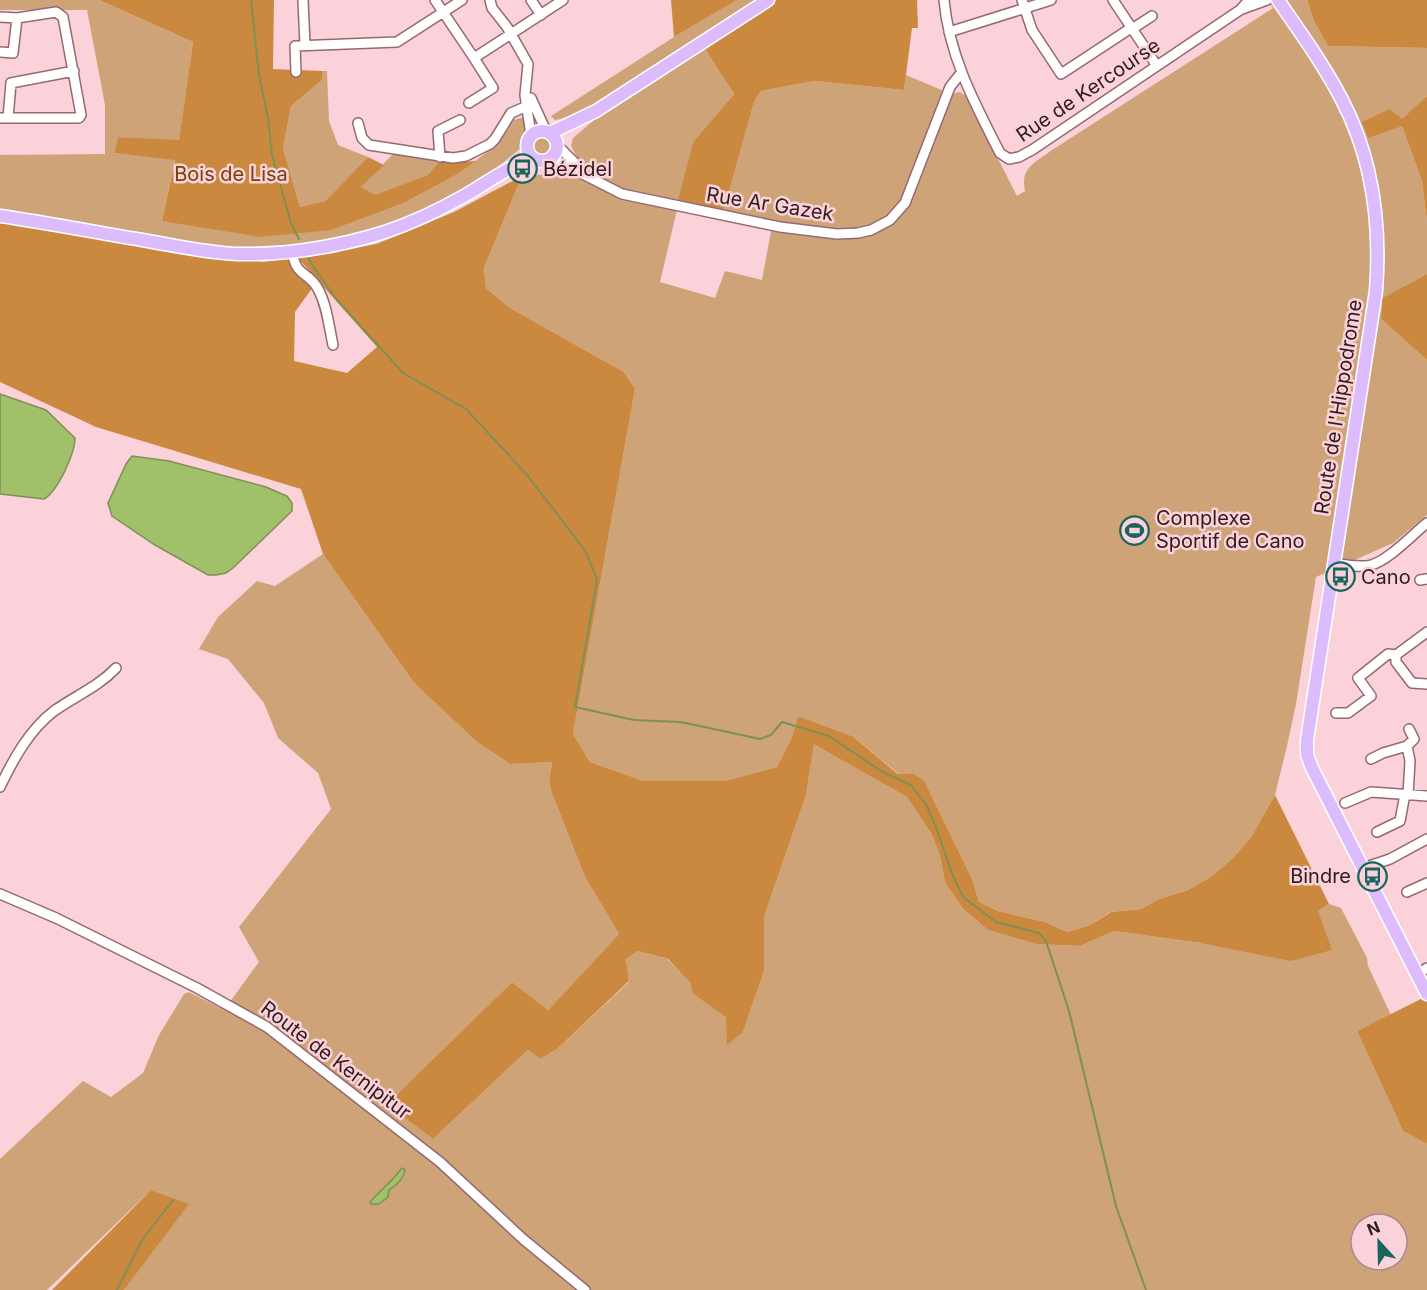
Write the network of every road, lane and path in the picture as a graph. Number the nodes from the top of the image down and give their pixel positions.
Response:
1 (303, 0) edge
2 (435, 0) edge
3 (462, 0) edge
4 (490, 0) edge
5 (531, 0) edge
6 (563, 0) edge
7 (768, 0) edge
8 (944, 0) edge
9 (1051, 0) edge
10 (1113, 0) edge
11 (1249, 0) edge
12 (1267, 0) edge
13 (1278, 0) edge
14 (1023, 4) edge
15 (1240, 10) junction
16 (443, 12) junction
17 (541, 15) junction
18 (1152, 16) dead end
19 (0, 17) edge
20 (17, 18) junction
21 (1132, 28) junction
22 (949, 32) junction
23 (512, 34) junction
24 (305, 45) junction
25 (0, 52) edge
26 (474, 58) junction
27 (1157, 66) junction
28 (74, 71) junction
29 (296, 72) dead end
30 (961, 73) junction
31 (469, 103) dead end
32 (530, 105) junction
33 (4, 118) edge
34 (460, 120) dead end
35 (358, 123) dead end
36 (553, 138) junction
37 (529, 140) junction
38 (440, 157) junction
39 (551, 158) junction
40 (536, 160) junction
41 (493, 177) junction
42 (590, 178) junction
43 (0, 216) edge
44 (292, 252) junction
45 (333, 345) dead end
46 (1427, 523) edge
47 (1334, 563) junction
48 (1427, 632) edge
49 (1396, 655) junction
50 (116, 668) dead end
51 (1427, 684) edge
52 (1336, 713) dead end
53 (1409, 729) dead end
54 (1407, 746) junction
55 (1371, 759) dead end
56 (0, 787) edge
57 (1406, 794) junction
58 (1427, 796) edge
59 (1346, 803) dead end
60 (1377, 832) dead end
61 (1427, 839) edge
62 (1363, 868) junction
63 (1427, 883) edge
64 (1407, 892) dead end
65 (0, 894) edge
66 (1422, 971) edge
67 (1427, 994) edge
68 (585, 1290) edge

1 - 24 street
2 - 16 street
3 - 16 street
4 - 23 street
5 - 17 street
6 - 17 street
7 - 36 main road
8 - 22 street, Rue de Kercourse
9 - 14 street
10 - 21 street
11 - 15 street, Rue de Kercourse
12 - 15 street, Rue de Kercourse
13 - 47 main road, Route de l'Hippodrome
14 - 21 street
14 - 22 street
15 - 27 street, Rue de Kercourse
16 - 24 street
16 - 26 street
17 - 23 street
18 - 21 street
19 - 20 street
20 - 25 street
20 - 28 street
21 - 27 street
22 - 30 street, Rue de Kercourse
23 - 26 street
23 - 32 street
24 - 29 street
26 - 31 street
27 - 30 street, Rue de Kercourse
28 - 33 street
28 - 33 street
30 - 42 street, Rue Ar Gazek
32 - 36 street, Rue Ar Gazek
32 - 37 street
32 - 38 street
34 - 38 street
35 - 38 street
36 - 37 main road
36 - 39 main road
36 - 42 street, Rue Ar Gazek
37 - 40 main road
37 - 41 main road
39 - 40 main road
39 - 42 street, Rue Ar Gazek
40 - 41 main road
41 - 44 main road
43 - 44 main road
44 - 45 street
46 - 47 street
47 - 62 main road, Route de l'Hippodrome
48 - 49 street
49 - 51 street
49 - 52 street
50 - 56 street
53 - 54 street
54 - 55 street
54 - 57 street
57 - 58 street
57 - 59 street
57 - 60 street
61 - 62 street
62 - 66 main road, Route de l'Hippodrome
63 - 64 street
65 - 68 street, Route de Kernipitur
66 - 67 main road, Route de l'Hippodrome

